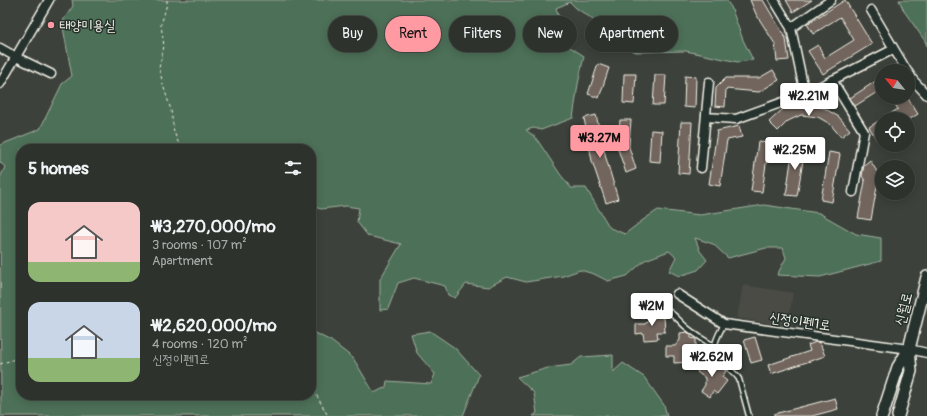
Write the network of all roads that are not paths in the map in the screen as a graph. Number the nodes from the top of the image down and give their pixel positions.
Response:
1 (49, 0) edge
2 (774, 0) edge
3 (831, 0) edge
4 (871, 10) dead end
5 (791, 28) junction
6 (0, 48) edge
7 (894, 49) junction
8 (16, 57) junction
9 (903, 64) edge
10 (51, 74) dead end
11 (832, 80) junction
12 (709, 82) dead end
13 (915, 82) edge
14 (0, 84) edge
15 (806, 94) junction
16 (927, 94) edge
17 (706, 117) junction
18 (701, 168) dead end
19 (853, 192) dead end
20 (927, 277) edge
21 (677, 294) dead end
22 (643, 315) dead end
23 (724, 324) junction
24 (715, 346) junction
25 (909, 349) junction
26 (927, 353) edge
27 (748, 416) edge
28 (882, 416) edge
29 (898, 416) edge

1 - 8 street
2 - 5 street
3 - 5 street
4 - 7 street
5 - 15 street
6 - 8 street
7 - 9 street
7 - 11 street
8 - 10 street
8 - 14 street
11 - 15 street
11 - 19 street
12 - 17 street
13 - 16 street
15 - 17 street
17 - 18 street
20 - 25 main road, 신월로
21 - 23 street, 신정이펜1로
22 - 24 lane
23 - 24 lane
23 - 25 street, 신정이펜1로
24 - 27 lane
25 - 26 street, 신정이펜1로
25 - 28 main road, 신월로
25 - 29 main road, 신월로

